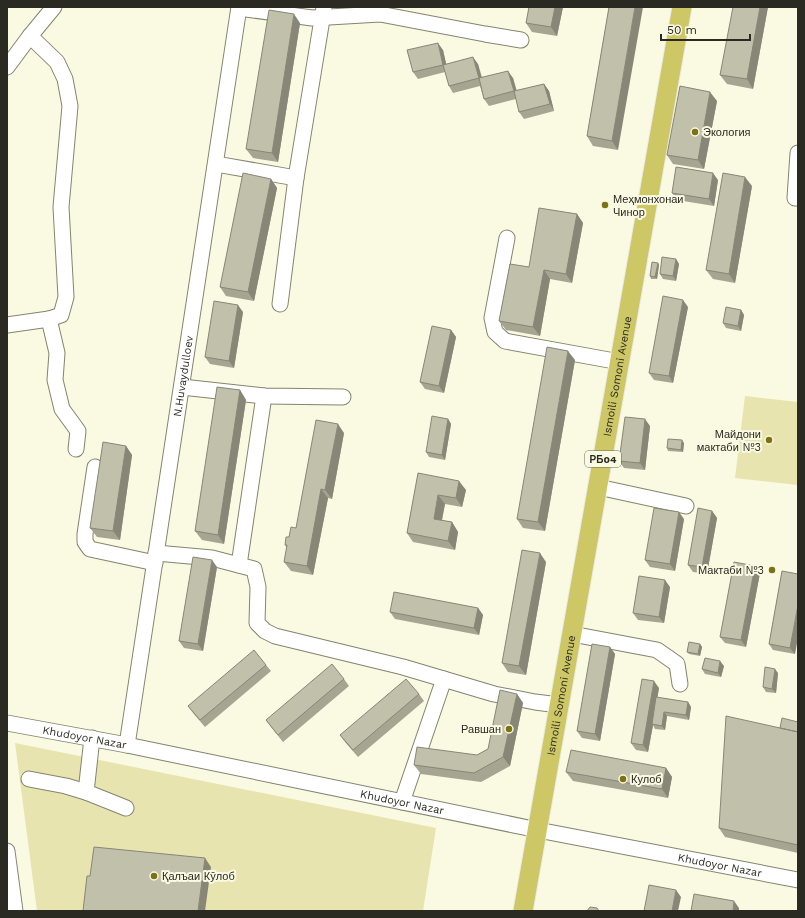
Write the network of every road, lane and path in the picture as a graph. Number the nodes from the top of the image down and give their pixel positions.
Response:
1 (54, 7) edge
2 (239, 7) edge
3 (682, 7) edge
4 (323, 12) edge
5 (30, 36) junction
6 (521, 40) dead end
7 (7, 67) edge
8 (798, 153) edge
9 (216, 164) junction
10 (296, 178) junction
11 (798, 198) edge
12 (506, 238) dead end
13 (280, 304) dead end
14 (49, 320) junction
15 (7, 325) edge
16 (620, 362) junction
17 (182, 387) junction
18 (264, 396) junction
19 (343, 397) dead end
20 (76, 449) dead end
21 (95, 467) dead end
22 (598, 487) junction
23 (686, 506) dead end
24 (156, 558) junction
25 (239, 565) junction
26 (572, 634) junction
27 (444, 679) junction
28 (680, 684) dead end
29 (559, 705) junction
30 (7, 723) edge
31 (92, 738) junction
32 (127, 745) junction
33 (29, 779) dead end
34 (86, 792) junction
35 (402, 802) junction
36 (126, 808) dead end
37 (538, 830) junction
38 (7, 851) edge
39 (8, 873) edge
40 (798, 880) edge
41 (15, 911) edge
42 (523, 911) edge

1 - 5 street
2 - 4 street
2 - 9 street, N.Huvaydulloev
3 - 16 main road, Ismoili Somoni Avenue / РБ04
4 - 6 street
4 - 10 street
5 - 7 street
5 - 14 street
8 - 11 street
9 - 10 street
9 - 17 street, N.Huvaydulloev
10 - 13 street
12 - 16 street
14 - 15 street
14 - 20 street
16 - 22 main road, Ismoili Somoni Avenue / РБ04
17 - 18 street
17 - 24 street, N.Huvaydulloev
18 - 19 street
18 - 25 street
21 - 24 street
22 - 23 street
22 - 26 main road, Ismoili Somoni Avenue / РБ04
24 - 25 street
24 - 32 street, N.Huvaydulloev
25 - 27 street
26 - 28 street
26 - 29 main road, Ismoili Somoni Avenue / РБ04
27 - 29 street
27 - 35 street
29 - 37 main road, Ismoili Somoni Avenue / РБ04
30 - 31 street, Khudoyor Nazar
31 - 32 street, Khudoyor Nazar
31 - 34 street
32 - 35 street, Khudoyor Nazar
33 - 34 street
34 - 36 street
35 - 37 street, Khudoyor Nazar
37 - 40 street, Khudoyor Nazar
37 - 42 main road, Ismoili Somoni Avenue / РБ04
38 - 39 street
39 - 41 street

